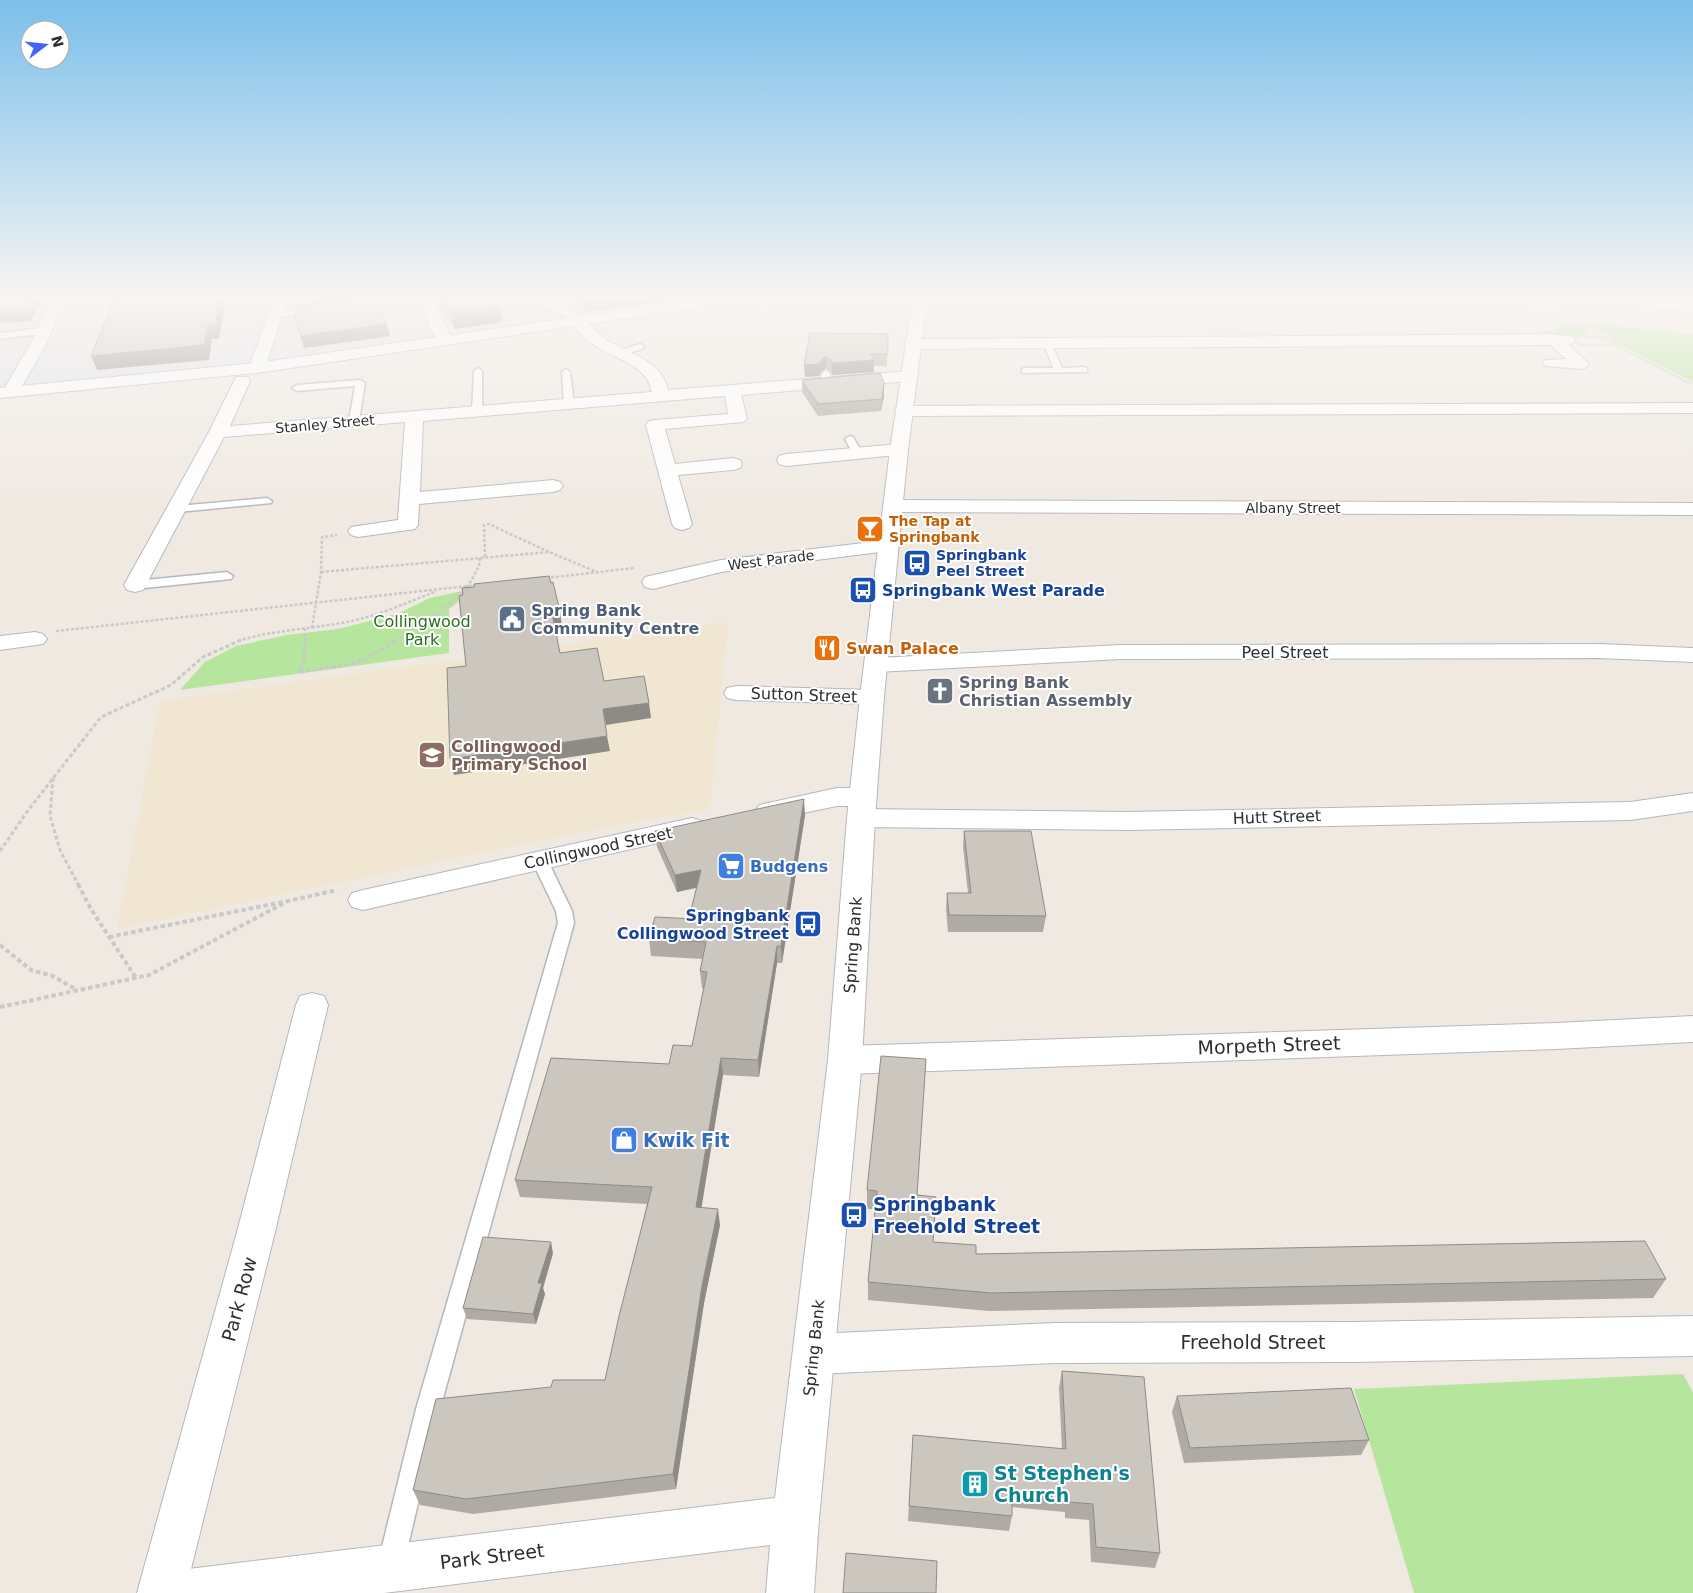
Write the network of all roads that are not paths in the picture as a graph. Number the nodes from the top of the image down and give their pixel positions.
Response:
1 (18, 372) edge
2 (212, 372) edge
3 (478, 372) edge
4 (566, 372) dead end
5 (651, 372) edge
6 (909, 372) edge
7 (909, 376) junction
8 (242, 381) dead end
9 (297, 388) dead end
10 (732, 391) junction
11 (6, 392) edge
12 (661, 396) junction
13 (569, 404) junction
14 (1693, 408) edge
15 (476, 411) junction
16 (904, 411) junction
17 (414, 416) junction
18 (354, 421) junction
19 (218, 432) junction
20 (899, 450) junction
21 (786, 460) dead end
22 (733, 464) dead end
23 (667, 470) junction
24 (553, 486) dead end
25 (411, 499) junction
26 (267, 501) dead end
27 (894, 506) junction
28 (178, 508) junction
29 (1693, 509) edge
30 (682, 524) dead end
31 (358, 531) road end
32 (889, 546) junction
33 (227, 576) dead end
34 (653, 582) dead end
35 (135, 585) joint
36 (35, 639) road end
37 (0, 643) edge
38 (1693, 655) edge
39 (877, 665) junction
40 (736, 694) dead end
41 (872, 697) junction
42 (1693, 802) edge
43 (862, 808) junction
44 (744, 816) edge
45 (717, 822) edge
46 (540, 860) junction
47 (363, 900) road end
48 (312, 1005) dead end
49 (1693, 1029) edge
50 (845, 1060) junction
51 (1693, 1336) edge
52 (814, 1354) junction
53 (796, 1519) junction
54 (390, 1568) junction
55 (160, 1593) edge
56 (188, 1593) edge
57 (790, 1593) edge

1 - 11 street
2 - 11 street
3 - 15 lane
4 - 13 lane
5 - 12 street
6 - 7 street, Spring Bank
7 - 10 street, Stanley Street
7 - 16 street, Spring Bank
8 - 19 street
9 - 18 lane
10 - 12 street, Stanley Street
10 - 23 street
12 - 13 street, Stanley Street
13 - 15 street, Stanley Street
14 - 16 street
15 - 17 street, Stanley Street
16 - 20 street, Spring Bank
17 - 18 street, Stanley Street
17 - 25 street
18 - 19 street, Stanley Street
19 - 28 street
20 - 21 street
20 - 27 street, Spring Bank
22 - 23 street
23 - 30 street
24 - 25 street
25 - 31 street
26 - 28 lane
27 - 29 street, Albany Street
27 - 32 street, Spring Bank
28 - 35 street
32 - 34 street, West Parade
32 - 39 street, Spring Bank
33 - 35 lane
36 - 37 street
38 - 39 street, Peel Street
39 - 41 street, Spring Bank
40 - 41 street, Sutton Street
41 - 43 street, Spring Bank
42 - 43 street, Hutt Street
43 - 44 street
43 - 50 street, Spring Bank
45 - 46 street, Collingwood Street
46 - 47 street, Collingwood Street
46 - 54 lane
48 - 55 street, Park Row
49 - 50 street, Morpeth Street
50 - 52 street, Spring Bank
51 - 52 street, Freehold Street
52 - 53 street, Spring Bank
53 - 54 street, Park Street
53 - 57 street, Spring Bank
54 - 56 street, Park Street

